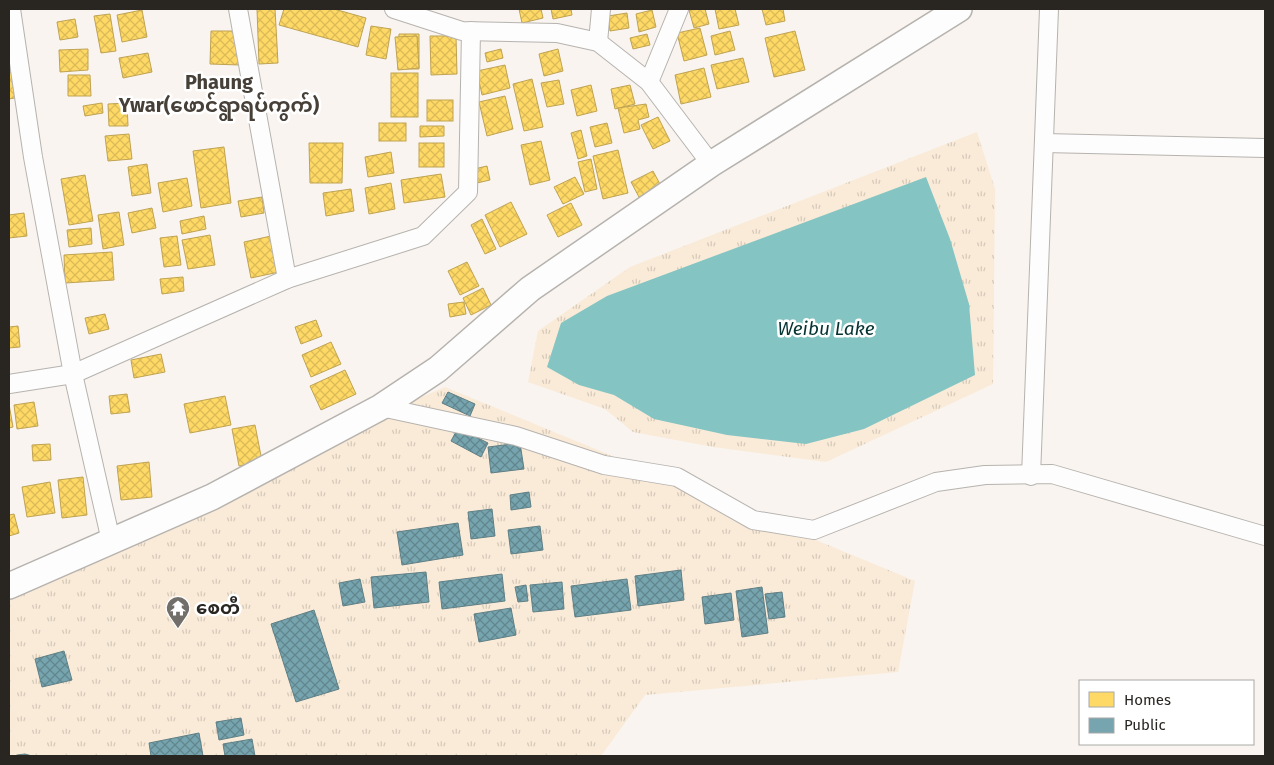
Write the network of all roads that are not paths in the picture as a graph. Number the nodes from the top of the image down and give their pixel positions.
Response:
1 (11, 9) edge
2 (238, 9) edge
3 (394, 9) edge
4 (602, 9) edge
5 (679, 9) edge
6 (959, 9) edge
7 (1049, 9) edge
8 (471, 31) junction
9 (598, 42) junction
10 (649, 82) junction
11 (1044, 143) junction
12 (1265, 148) edge
13 (711, 164) junction
14 (286, 279) junction
15 (72, 374) junction
16 (9, 384) edge
17 (381, 407) junction
18 (1031, 476) junction
19 (1265, 536) edge
20 (111, 541) junction
21 (9, 586) edge

1 - 15 street
2 - 14 street
3 - 8 street
4 - 9 street
5 - 10 street
6 - 13 main road
7 - 11 street
8 - 9 street
8 - 14 street
9 - 10 street
10 - 13 street
11 - 12 street
11 - 18 street
13 - 17 main road
14 - 15 street
15 - 16 street
15 - 20 street
17 - 18 street
17 - 20 main road
18 - 19 street
20 - 21 main road

